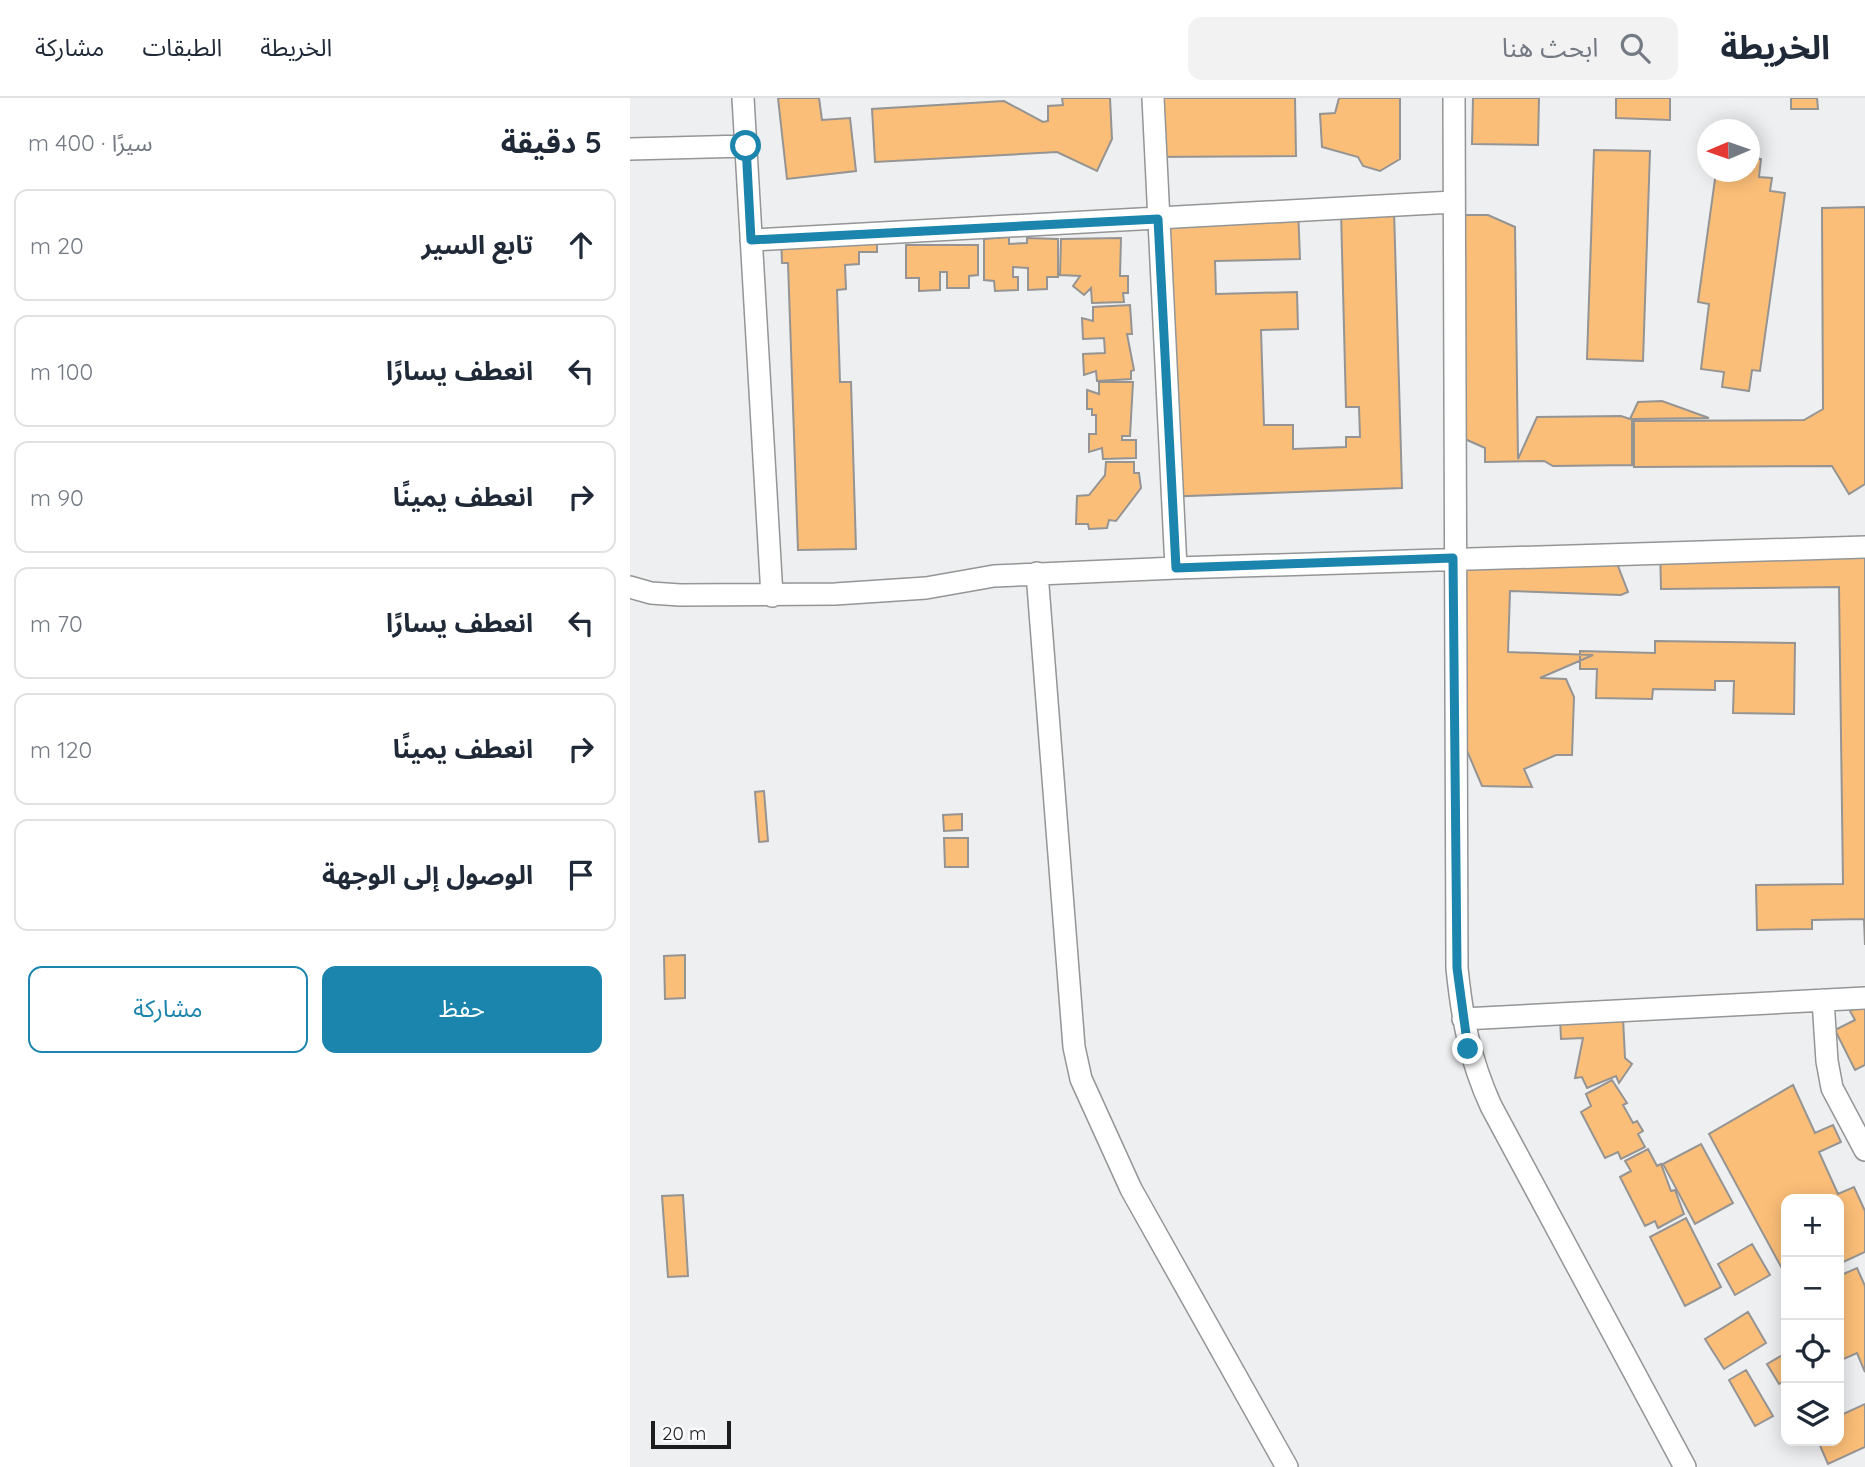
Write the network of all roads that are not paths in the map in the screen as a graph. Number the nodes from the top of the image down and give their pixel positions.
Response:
1 (743, 98) edge
2 (1153, 98) edge
3 (1454, 98) edge
4 (746, 146) junction
5 (630, 149) edge
6 (1453, 202) junction
7 (1158, 219) junction
8 (751, 240) junction
9 (1865, 547) edge
10 (1453, 558) junction
11 (1176, 568) junction
12 (1037, 573) junction
13 (630, 587) edge
14 (772, 596) junction
15 (1865, 998) edge
16 (1824, 1000) junction
17 (1462, 1019) junction
18 (1865, 1150) edge
19 (1287, 1467) edge
20 (1685, 1467) edge

1 - 4 street
2 - 7 street
3 - 6 street
4 - 5 street
4 - 8 street
6 - 7 street
6 - 10 street
7 - 8 street
7 - 11 street
8 - 14 street
9 - 10 street
10 - 11 street
10 - 17 street
11 - 12 street
12 - 14 street
12 - 19 street
13 - 14 street
15 - 16 street
16 - 17 street
16 - 18 street
17 - 20 street

